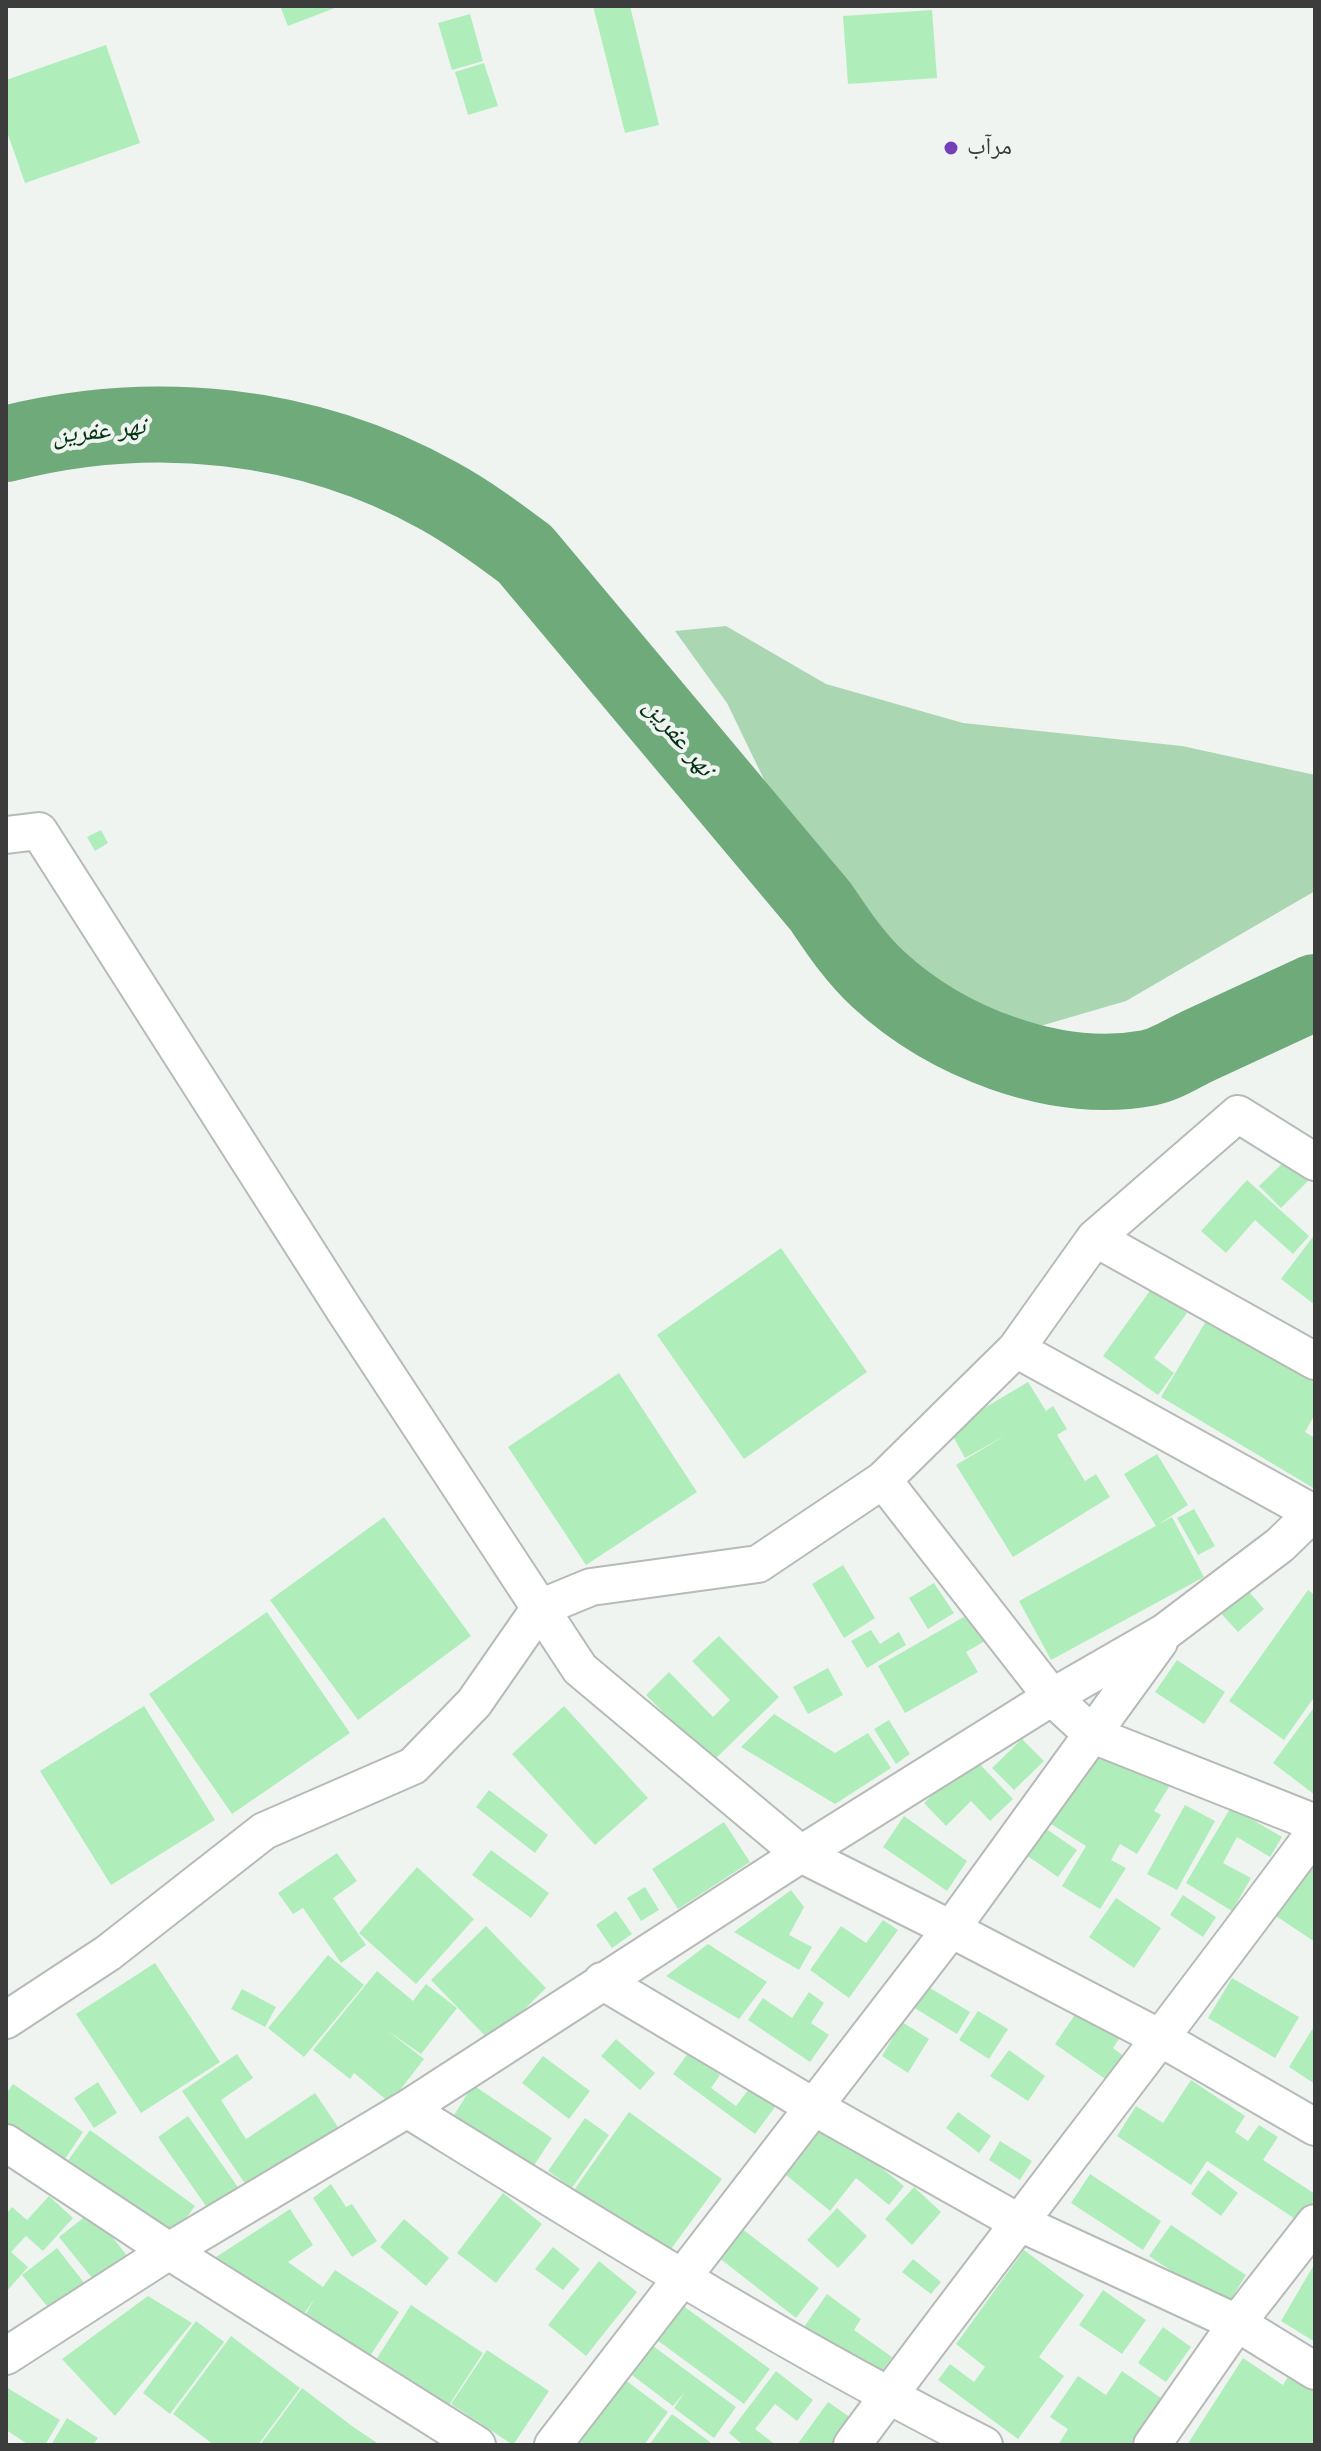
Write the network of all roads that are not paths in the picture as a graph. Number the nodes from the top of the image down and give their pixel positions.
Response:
1 (6, 835) edge
2 (1315, 1162) edge
3 (1095, 1238) junction
4 (1016, 1349) junction
5 (1315, 1361) edge
6 (883, 1480) junction
7 (1314, 1512) edge
8 (540, 1608) junction
9 (1165, 1632) junction
10 (1052, 1697) junction
11 (1093, 1735) junction
12 (1315, 1823) edge
13 (1315, 1832) edge
14 (801, 1854) junction
15 (951, 1929) junction
16 (602, 1981) junction
17 (6, 2020) edge
18 (1162, 2039) junction
19 (814, 2107) junction
20 (407, 2109) junction
21 (1315, 2127) edge
22 (6, 2143) edge
23 (1018, 2222) junction
24 (1315, 2223) edge
25 (169, 2251) junction
26 (681, 2279) junction
27 (1237, 2323) junction
28 (6, 2356) edge
29 (1315, 2371) edge
30 (888, 2397) junction
31 (477, 2445) edge
32 (553, 2445) edge
33 (852, 2445) edge
34 (984, 2445) edge
35 (1152, 2445) edge

1 - 8 street
2 - 3 street
3 - 4 street
3 - 5 street
4 - 6 street
4 - 7 street
6 - 8 street
6 - 10 street
7 - 9 street
8 - 14 street
8 - 17 street
9 - 10 street
9 - 11 street
10 - 11 street
10 - 14 street
11 - 12 street
11 - 15 street
13 - 18 street
14 - 15 street
14 - 16 street
15 - 18 street
15 - 19 street
16 - 19 street
16 - 20 street
18 - 21 street
18 - 23 street
19 - 23 street
19 - 26 street
20 - 25 street
20 - 26 street
22 - 25 street
23 - 27 street
23 - 30 street
24 - 27 street
25 - 28 street
25 - 31 street
26 - 30 street
26 - 32 street
27 - 29 street
27 - 35 street
30 - 33 street
30 - 34 street

